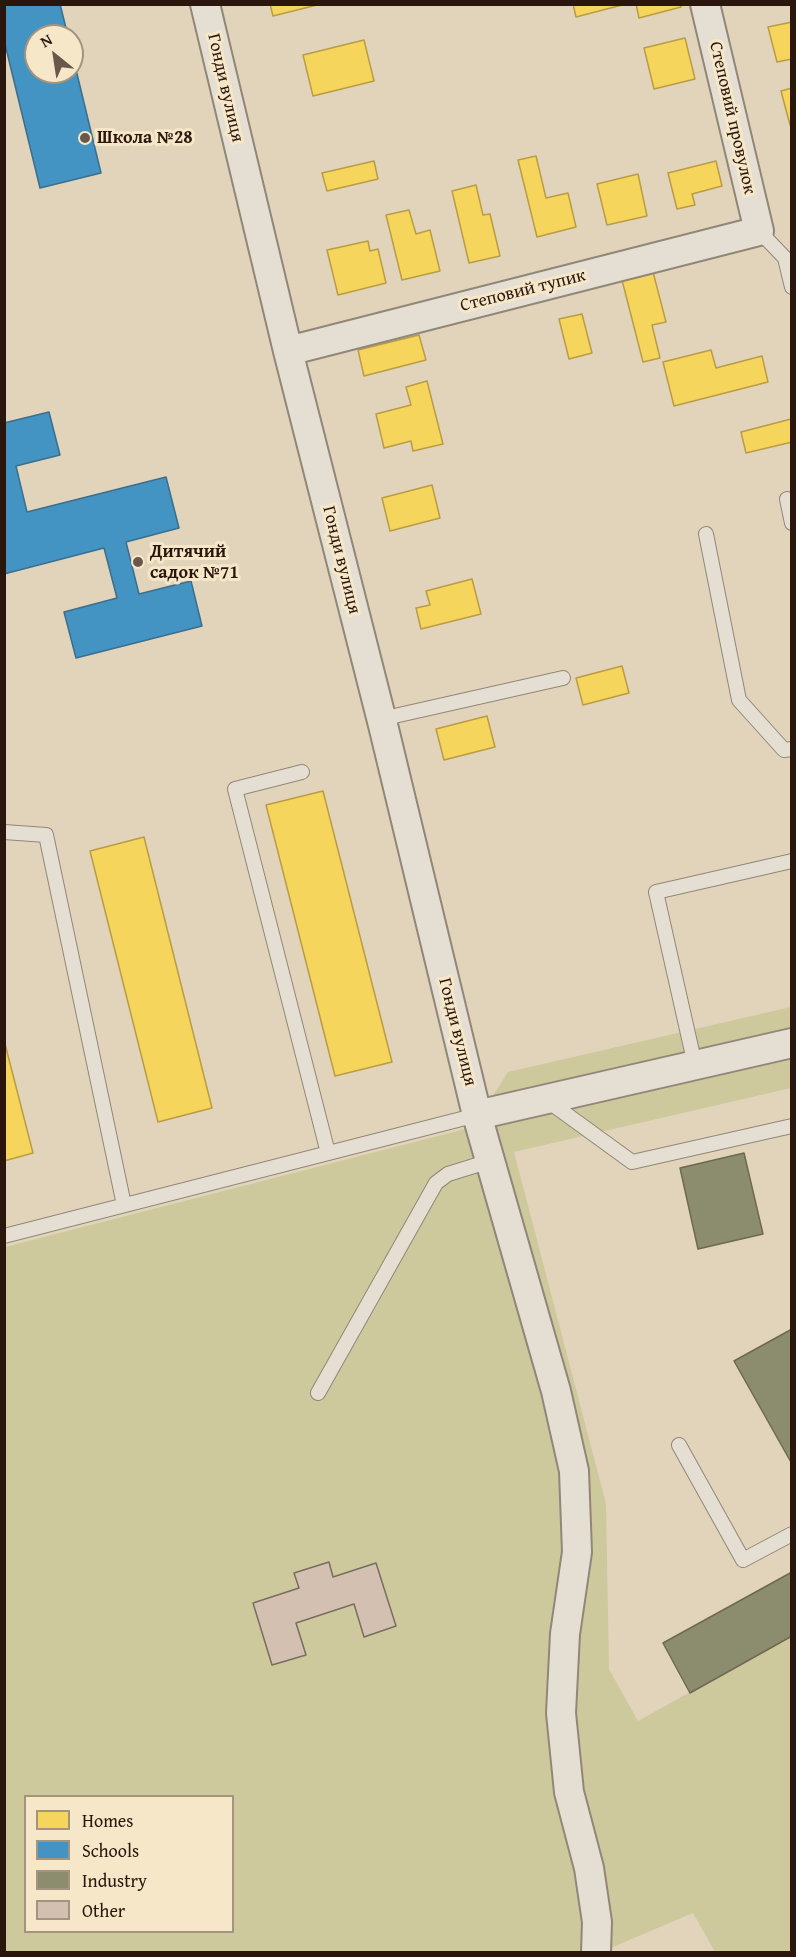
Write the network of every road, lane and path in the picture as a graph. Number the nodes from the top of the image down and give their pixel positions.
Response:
1 (205, 4) edge
2 (705, 4) edge
3 (759, 231) junction
4 (792, 287) edge
5 (288, 351) junction
6 (787, 499) dead end
7 (792, 523) edge
8 (706, 534) dead end
9 (563, 678) dead end
10 (381, 719) junction
11 (792, 749) edge
12 (303, 772) dead end
13 (4, 832) edge
14 (792, 861) edge
15 (792, 1043) edge
16 (695, 1065) junction
17 (545, 1099) junction
18 (477, 1115) junction
19 (792, 1126) edge
20 (328, 1153) junction
21 (490, 1161) junction
22 (124, 1205) junction
23 (4, 1236) edge
24 (318, 1393) dead end
25 (679, 1444) dead end
26 (792, 1534) edge
27 (596, 1953) edge

1 - 5 street, Гонди вулиця
2 - 3 street, Степовий провулок
3 - 4 lane
3 - 5 street, Степовий тупик
5 - 10 street, Гонди вулиця
6 - 7 lane
8 - 11 lane
9 - 10 lane
10 - 18 street, Гонди вулиця
12 - 20 lane
13 - 22 lane
14 - 16 lane
15 - 16 street
16 - 17 street
17 - 18 street
17 - 19 lane
18 - 20 lane
18 - 21 street, Гонди вулиця
20 - 22 lane
21 - 24 lane
21 - 27 street, Гонди вулиця
22 - 23 lane
25 - 26 lane

